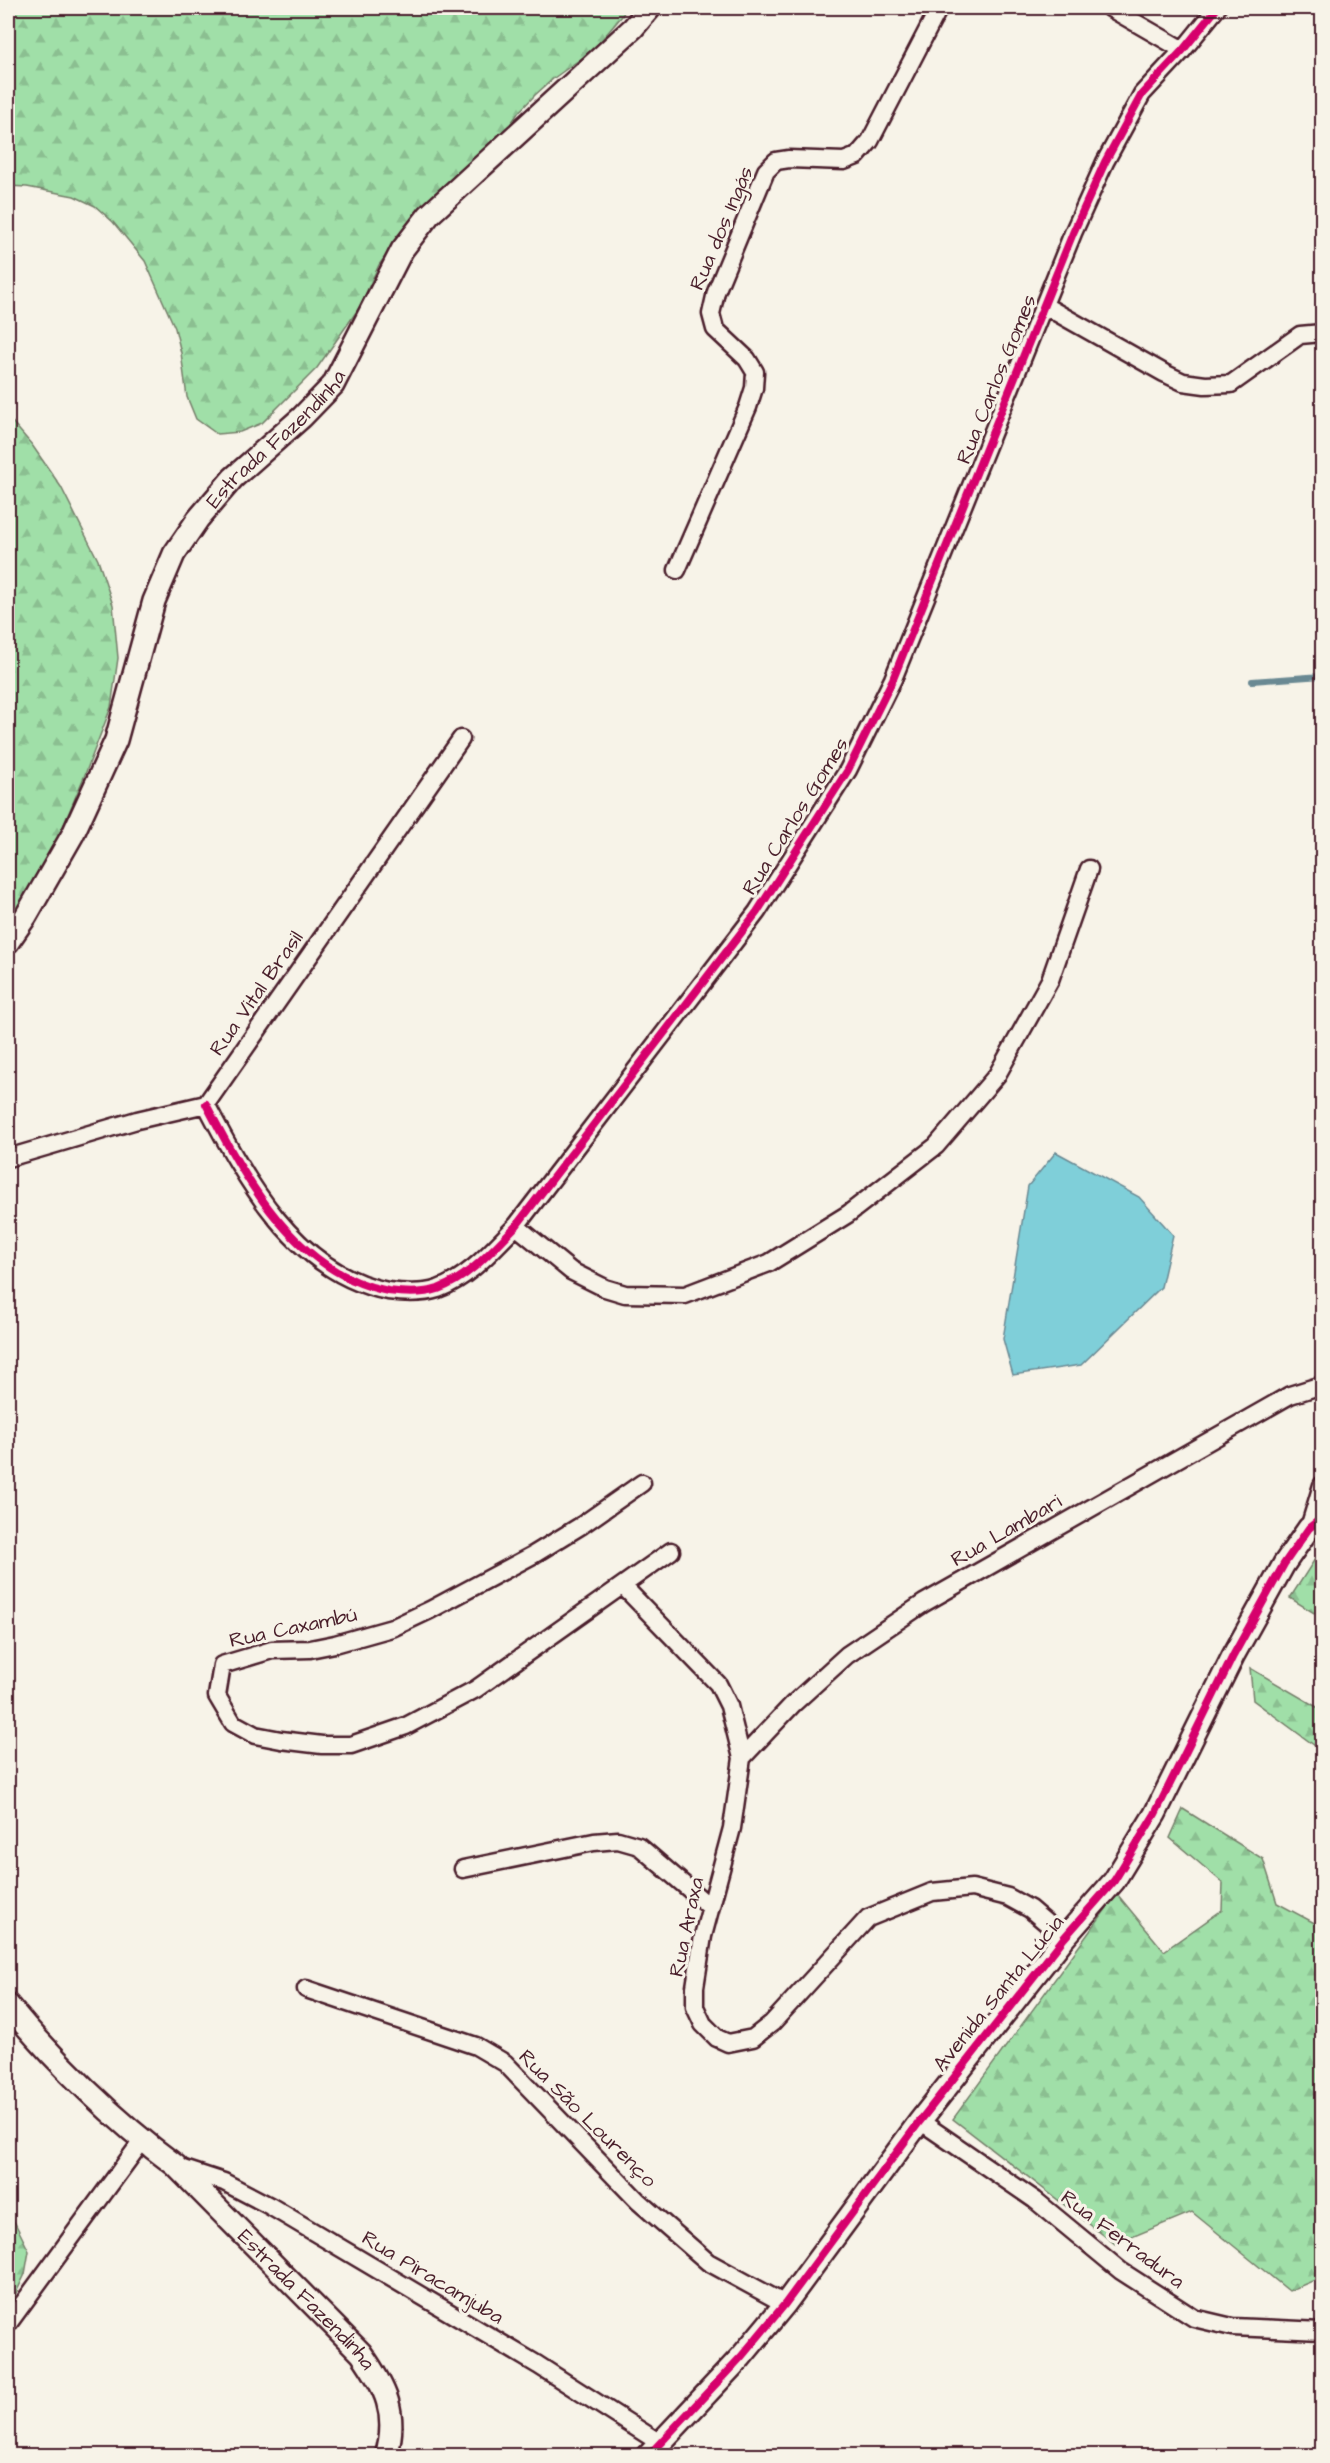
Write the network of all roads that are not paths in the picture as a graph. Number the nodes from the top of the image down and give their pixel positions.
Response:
1 (650, 8) edge
2 (939, 8) edge
3 (1110, 8) edge
4 (1217, 8) edge
5 (1183, 50) junction
6 (1045, 306) junction
7 (1323, 333) edge
8 (677, 570) dead end
9 (461, 739) dead end
10 (1089, 869) dead end
11 (8, 942) edge
12 (206, 1104) junction
13 (8, 1158) edge
14 (516, 1226) junction
15 (1323, 1385) edge
16 (642, 1483) dead end
17 (1323, 1485) edge
18 (1316, 1523) edge
19 (672, 1551) dead end
20 (623, 1586) junction
21 (742, 1758) junction
22 (463, 1869) dead end
23 (711, 1907) junction
24 (1064, 1938) junction
25 (306, 1989) dead end
26 (8, 2005) edge
27 (920, 2121) junction
28 (142, 2141) junction
29 (175, 2165) junction
30 (785, 2304) junction
31 (8, 2324) edge
32 (1323, 2331) edge
33 (654, 2449) edge
34 (386, 2456) edge

1 - 11 street, Estrada Fazendinha
2 - 8 street, Rua dos Ingás
3 - 5 street
4 - 5 street, Rua Carlos Gomes
5 - 6 street, Rua Carlos Gomes
6 - 7 street
6 - 14 street, Rua Carlos Gomes
9 - 12 street, Rua Vital Brasil
10 - 14 street
12 - 13 street
12 - 14 street, Rua Carlos Gomes
15 - 21 street, Rua Lambari
16 - 20 street, Rua Caxambú
17 - 18 street
18 - 24 street, Avenida Santa Lúcia
19 - 20 street, Rua Caxambú
20 - 21 street, Rua Araxa
21 - 23 street, Rua Araxa
22 - 23 street
23 - 24 street, Rua Araxa
24 - 27 street, Avenida Santa Lúcia
25 - 30 street, Rua São Lourenço
26 - 28 street, Estrada Fazendinha
27 - 30 street, Avenida Santa Lúcia
27 - 32 street, Rua Ferradura
28 - 29 street, Estrada Fazendinha
28 - 31 street
29 - 33 street, Rua Piracamjuba
29 - 34 street, Estrada Fazendinha
30 - 33 street, Avenida Santa Lúcia

